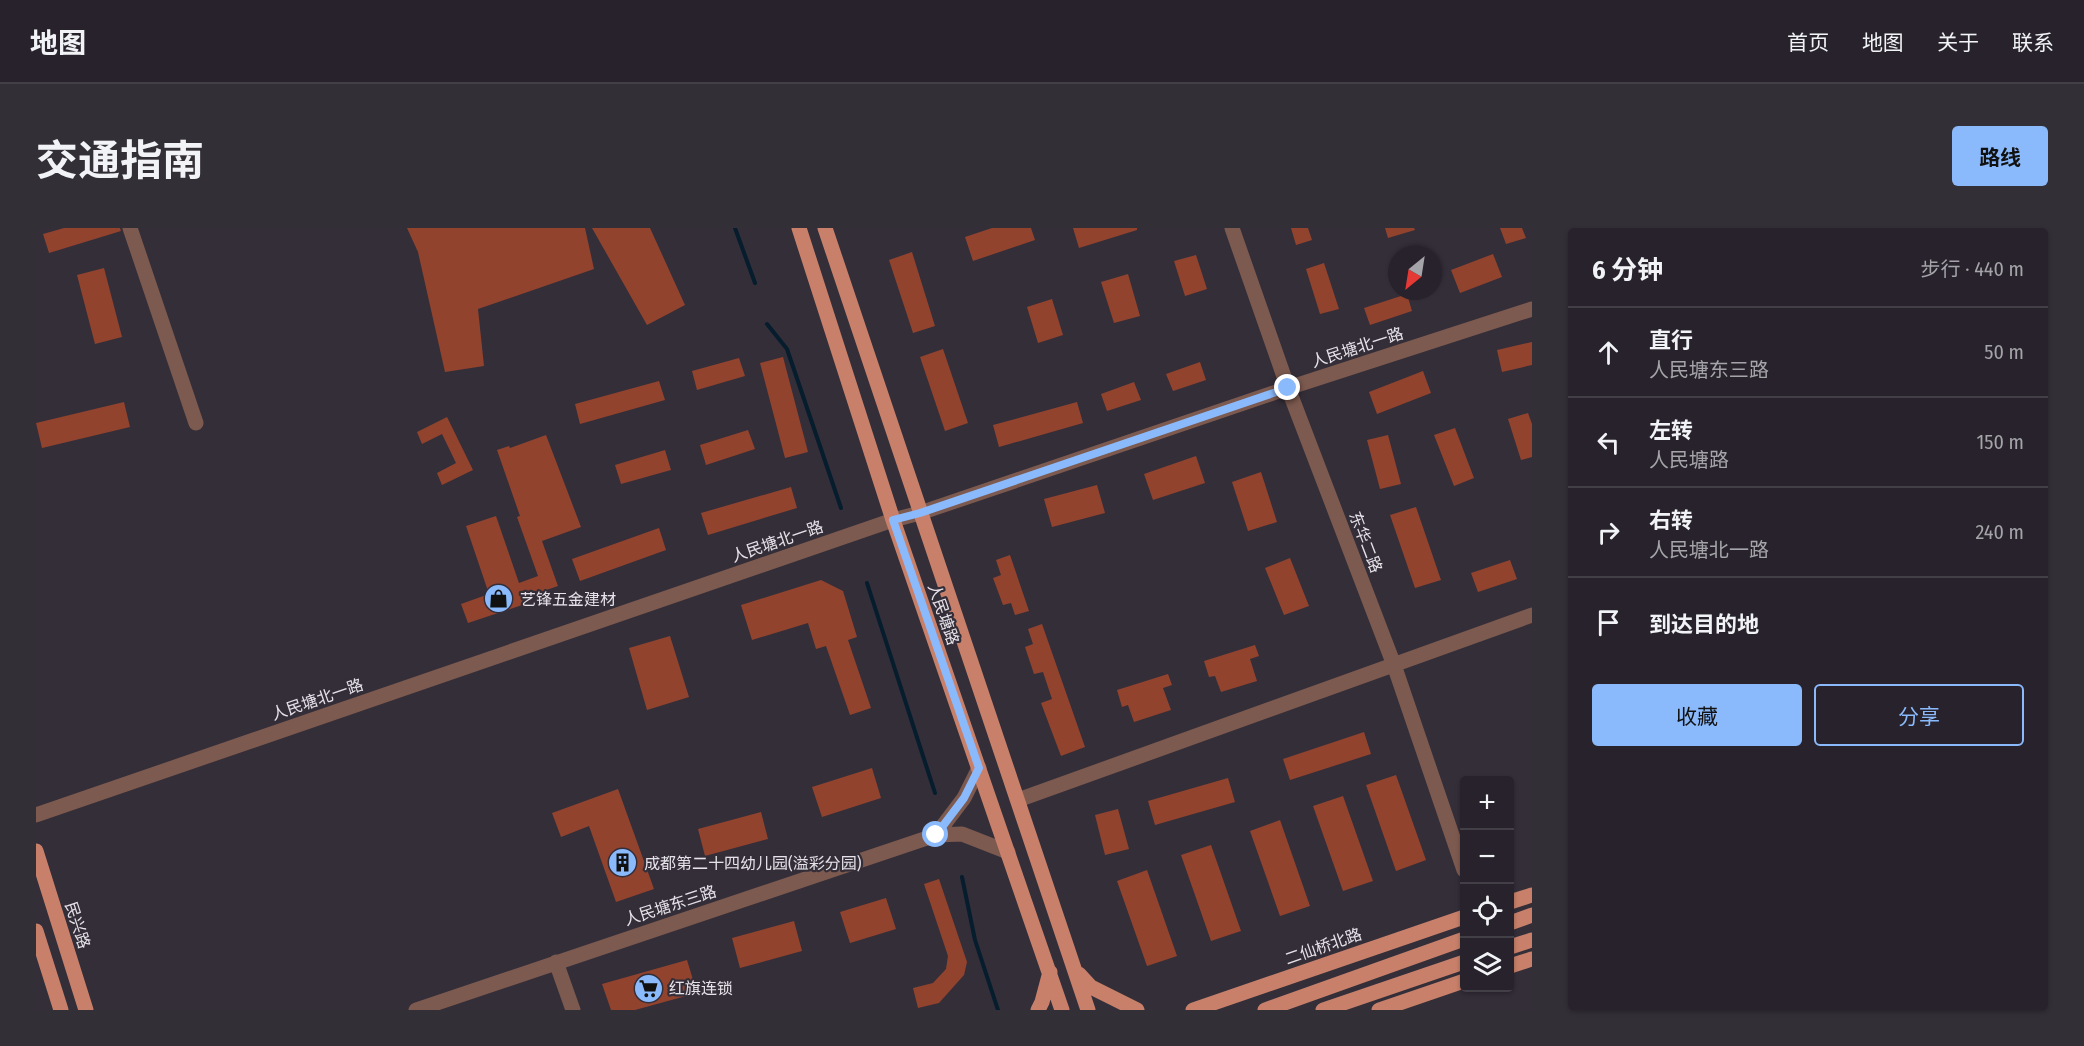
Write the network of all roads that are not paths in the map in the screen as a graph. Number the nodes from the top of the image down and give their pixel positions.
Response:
1 (130, 228) edge
2 (799, 228) edge
3 (825, 228) edge
4 (1232, 228) edge
5 (1532, 309) edge
6 (1288, 388) junction
7 (196, 423) dead end
8 (920, 513) junction
9 (893, 520) junction
10 (1532, 615) edge
11 (1394, 665) junction
12 (979, 768) junction
13 (1018, 800) junction
14 (36, 815) edge
15 (936, 835) junction
16 (36, 852) edge
17 (1008, 852) junction
18 (1460, 858) edge
19 (1532, 895) edge
20 (1514, 900) edge
21 (1532, 915) edge
22 (1460, 918) edge
23 (1514, 921) edge
24 (36, 931) edge
25 (1532, 939) edge
26 (1460, 940) edge
27 (1514, 945) edge
28 (1532, 959) edge
29 (556, 962) junction
30 (1460, 963) edge
31 (1514, 964) edge
32 (1074, 968) junction
33 (1050, 972) junction
34 (1460, 982) edge
35 (61, 1010) edge
36 (86, 1010) edge
37 (416, 1010) edge
38 (573, 1010) edge
39 (1038, 1010) edge
40 (1062, 1010) edge
41 (1088, 1010) edge
42 (1137, 1010) edge
43 (1193, 1010) edge
44 (1265, 1010) edge
45 (1323, 1010) edge
46 (1379, 1010) edge

1 - 7 street
2 - 9 main road, 人民塘路
3 - 8 main road, 人民塘路
4 - 6 street, 东华二路
5 - 6 street, 人民塘北一路
6 - 8 street, 人民塘北一路
6 - 11 street, 东华二路
8 - 9 street, 人民塘北一路
8 - 13 main road, 人民塘路
9 - 12 main road, 人民塘路
9 - 14 street, 人民塘北一路
10 - 11 street
11 - 13 street
11 - 18 street, 东华二路
12 - 15 street
12 - 17 main road, 人民塘路
13 - 32 main road, 人民塘路
15 - 17 street, 人民塘东三路
15 - 29 street, 人民塘东三路
16 - 36 main road, 民兴路
17 - 33 main road, 人民塘路
19 - 20 main road
21 - 23 main road
22 - 43 main road, 二仙桥北路
24 - 35 main road
25 - 27 main road
26 - 44 main road
28 - 31 main road
29 - 37 street, 人民塘东三路
29 - 38 street
30 - 45 main road
32 - 41 main road, 人民塘路
32 - 42 main road
33 - 39 main road
33 - 40 main road, 人民塘路
34 - 46 main road

